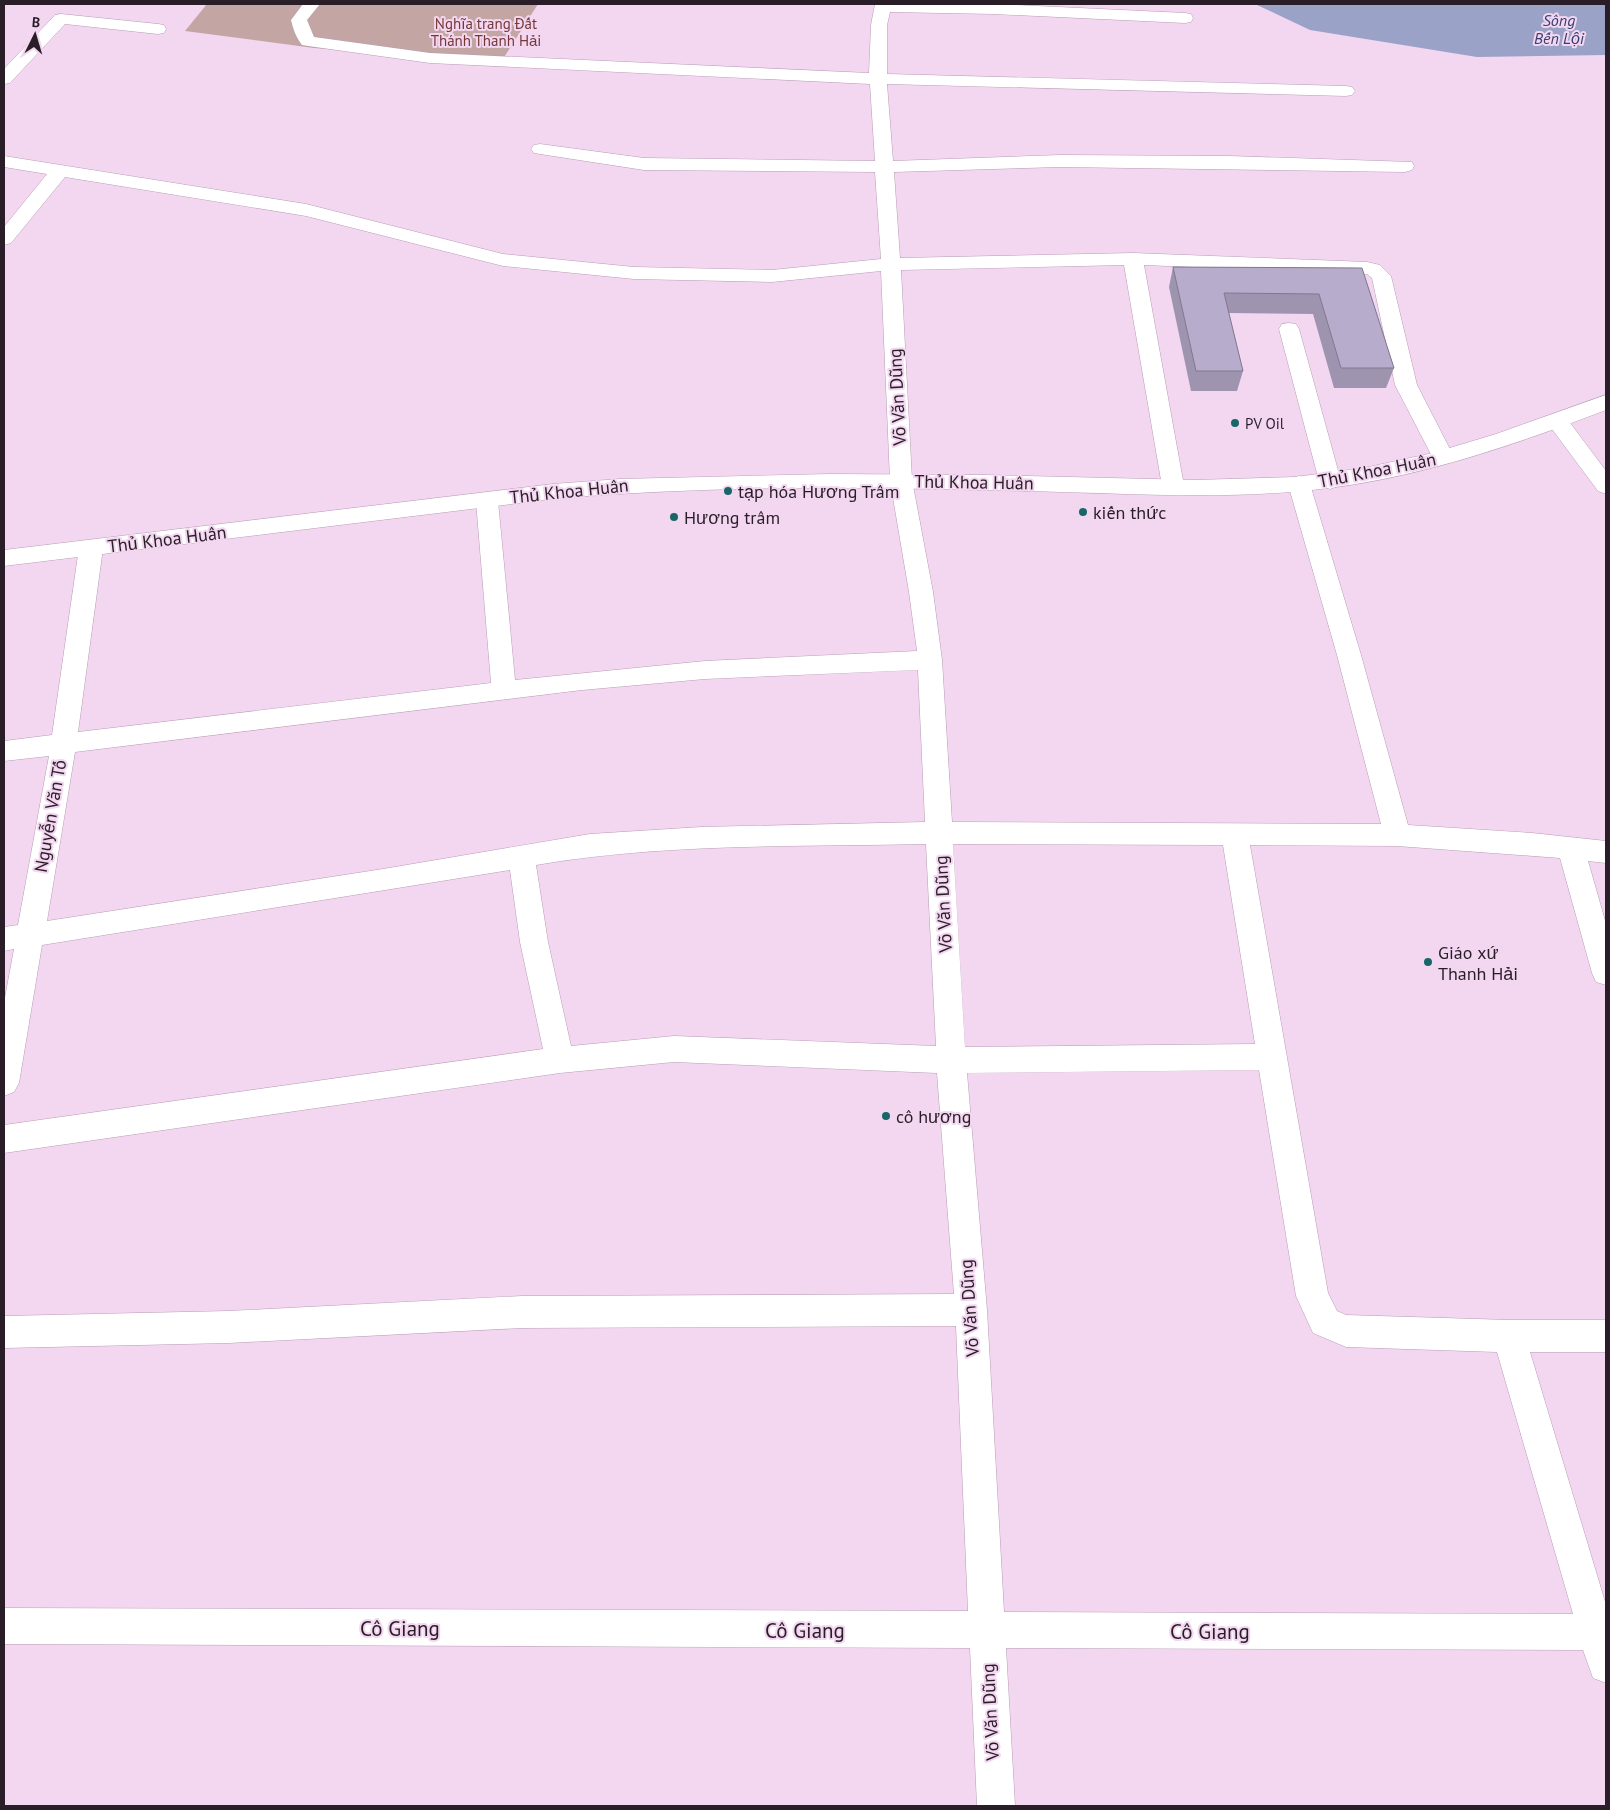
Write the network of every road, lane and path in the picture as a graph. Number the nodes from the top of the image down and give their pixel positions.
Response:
1 (312, 4) edge
2 (883, 5) edge
3 (1186, 18) dead end
4 (158, 29) dead end
5 (4, 79) edge
6 (878, 79) junction
7 (1346, 91) dead end
8 (540, 150) dead end
9 (4, 162) edge
10 (1405, 166) dead end
11 (883, 167) junction
12 (61, 170) junction
13 (4, 238) edge
14 (1134, 259) junction
15 (891, 264) junction
16 (1289, 329) dead end
17 (1606, 402) edge
18 (1557, 420) junction
19 (1443, 457) junction
20 (901, 480) junction
21 (1330, 481) junction
22 (1299, 484) junction
23 (1173, 486) junction
24 (1606, 486) edge
25 (487, 500) junction
26 (91, 548) junction
27 (4, 558) edge
28 (930, 660) junction
29 (504, 691) junction
30 (64, 743) junction
31 (4, 751) edge
32 (939, 833) junction
33 (1397, 835) junction
34 (1235, 836) junction
35 (1571, 848) junction
36 (1606, 852) edge
37 (521, 856) junction
38 (16, 937) edge
39 (1606, 973) edge
40 (1272, 1056) junction
41 (560, 1060) junction
42 (951, 1060) junction
43 (4, 1083) edge
44 (4, 1139) edge
45 (970, 1310) junction
46 (4, 1332) edge
47 (1509, 1336) junction
48 (1606, 1336) edge
49 (4, 1626) edge
50 (986, 1630) junction
51 (1603, 1643) edge
52 (996, 1806) edge

1 - 6 street
2 - 3 street
2 - 6 street, Võ Văn Dũng
4 - 5 street
6 - 7 street
6 - 11 street, Võ Văn Dũng
8 - 11 street
9 - 12 street
10 - 11 street
11 - 15 street, Võ Văn Dũng
12 - 13 street
12 - 15 street
14 - 15 street
14 - 19 street
14 - 23 street
15 - 20 street, Võ Văn Dũng
16 - 21 street
17 - 18 street, Thủ Khoa Huân
18 - 19 street, Thủ Khoa Huân
18 - 24 street
19 - 21 street, Thủ Khoa Huân
20 - 23 street, Thủ Khoa Huân
20 - 25 street, Thủ Khoa Huân
20 - 28 street, Võ Văn Dũng
21 - 22 street, Thủ Khoa Huân
22 - 23 street, Thủ Khoa Huân
22 - 33 street
25 - 26 street, Thủ Khoa Huân
25 - 29 street
26 - 27 street, Thủ Khoa Huân
26 - 30 street, Nguyễn Văn Tố
28 - 29 street
28 - 32 street, Võ Văn Dũng
29 - 30 street
30 - 31 street
30 - 38 street, Nguyễn Văn Tố
32 - 34 street
32 - 37 street
32 - 42 street, Võ Văn Dũng
33 - 34 street
33 - 35 street
34 - 40 street
35 - 36 street
35 - 39 street
37 - 38 street
37 - 41 street
38 - 43 street, Nguyễn Văn Tố
40 - 42 street
40 - 47 street
41 - 42 street
41 - 44 street
42 - 45 street, Võ Văn Dũng
45 - 46 street
45 - 50 street, Võ Văn Dũng
47 - 48 street
47 - 51 street
49 - 50 street, Cô Giang
50 - 51 street, Cô Giang
50 - 52 street, Võ Văn Dũng

